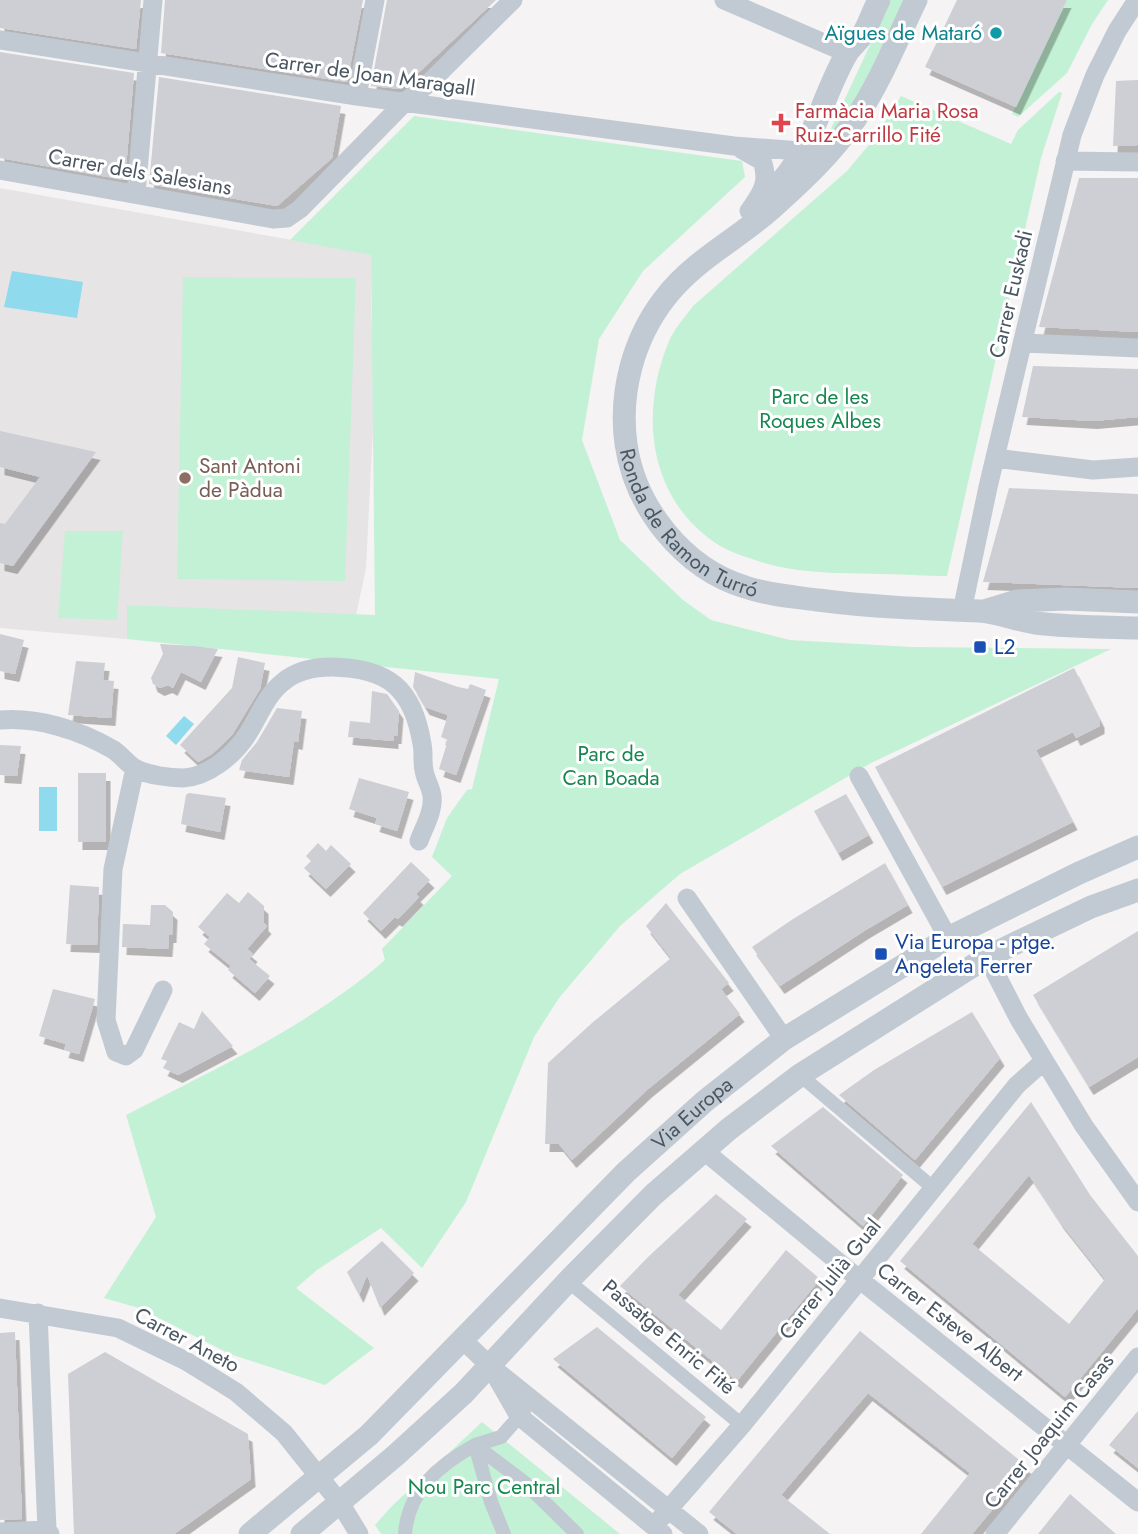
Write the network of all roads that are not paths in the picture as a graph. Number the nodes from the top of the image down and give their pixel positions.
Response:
1 (153, 0) edge
2 (375, 0) edge
3 (513, 0) edge
4 (724, 0) edge
5 (879, 0) edge
6 (916, 0) edge
7 (1137, 0) edge
8 (0, 40) edge
9 (847, 53) junction
10 (147, 64) junction
11 (358, 96) junction
12 (405, 102) junction
13 (734, 146) junction
14 (831, 150) junction
15 (802, 152) junction
16 (1065, 161) junction
17 (1138, 162) edge
18 (0, 170) edge
19 (136, 194) junction
20 (749, 211) junction
21 (715, 251) junction
22 (1024, 343) junction
23 (1138, 348) edge
24 (995, 458) junction
25 (1138, 467) edge
26 (1138, 602) edge
27 (973, 611) junction
28 (1138, 628) edge
29 (0, 720) edge
30 (135, 768) junction
31 (859, 776) dead end
32 (419, 841) dead end
33 (1138, 847) edge
34 (1138, 890) edge
35 (687, 898) dead end
36 (948, 938) junction
37 (987, 957) junction
38 (163, 990) dead end
39 (784, 1039) junction
40 (1044, 1061) junction
41 (800, 1075) junction
42 (703, 1150) junction
43 (932, 1187) junction
44 (1138, 1202) edge
45 (859, 1279) junction
46 (568, 1281) junction
47 (0, 1308) edge
48 (38, 1313) junction
49 (463, 1340) junction
50 (1138, 1357) edge
51 (490, 1366) junction
52 (534, 1400) junction
53 (519, 1416) junction
54 (742, 1425) junction
55 (1068, 1444) junction
56 (475, 1445) junction
57 (318, 1476) junction
58 (1138, 1502) edge
59 (340, 1503) junction
60 (669, 1510) junction
61 (658, 1530) edge
62 (0, 1532) edge
63 (49, 1532) edge
64 (250, 1534) edge
65 (302, 1534) edge
66 (359, 1534) edge
67 (405, 1534) edge
68 (504, 1534) edge
69 (578, 1534) edge
70 (699, 1534) edge
71 (995, 1534) edge

1 - 10 street
2 - 11 street
3 - 12 street
4 - 9 street
5 - 9 street
6 - 14 street
7 - 16 street, Carrer Euskadi
8 - 10 street, Carrer de Joan Maragall
9 - 15 street
10 - 11 street, Carrer de Joan Maragall
10 - 19 street
11 - 12 street, Carrer de Joan Maragall
12 - 13 street, Carrer de Joan Maragall
12 - 19 street, Carrer dels Salesians
13 - 15 street, Carrer de Joan Maragall
13 - 20 street, Carrer de Joan Maragall
14 - 15 street, Carrer de Joan Maragall
14 - 21 street
15 - 20 street
16 - 17 street
16 - 22 street, Carrer Euskadi
18 - 19 street, Carrer dels Salesians
20 - 21 street
21 - 27 street, Ronda de Ramon Turró
22 - 23 street
22 - 24 street, Carrer Euskadi
24 - 25 street
24 - 27 street, Carrer Euskadi
26 - 27 street, Ronda de Ramon Turró
27 - 28 street, Ronda de Ramon Turró
29 - 30 street
30 - 32 street
30 - 38 street
31 - 36 street
33 - 36 street, Via Europa
34 - 37 street, Via Europa
35 - 39 street
36 - 39 street, Via Europa
37 - 40 street
37 - 41 street, Via Europa
39 - 49 street, Via Europa
40 - 43 street, Carrer Julià Gual
40 - 44 street
41 - 42 street, Via Europa
41 - 43 street
42 - 45 street, Carrer Esteve Albert
42 - 46 street, Via Europa
43 - 45 street, Carrer Julià Gual
45 - 54 street, Carrer Julià Gual
45 - 55 street, Carrer Esteve Albert
46 - 51 street, Via Europa
46 - 54 street, Passatge Enric Fité
47 - 48 street, Carrer Aneto
48 - 57 street, Carrer Aneto
48 - 63 street
49 - 51 street
49 - 57 street, Via Europa
50 - 55 street, Carrer Joaquim Casas
51 - 52 street
51 - 53 street
51 - 59 street, Via Europa
52 - 53 street
52 - 60 street
53 - 56 street
53 - 61 street
54 - 60 street, Carrer Julià Gual
55 - 58 street, Carrer Esteve Albert
55 - 71 street, Carrer Joaquim Casas
56 - 67 street
56 - 68 street
56 - 69 street
57 - 59 street
57 - 64 street, Via Europa
59 - 65 street, Via Europa
59 - 66 street
60 - 61 street, Carrer Julià Gual
60 - 70 street
62 - 63 street

